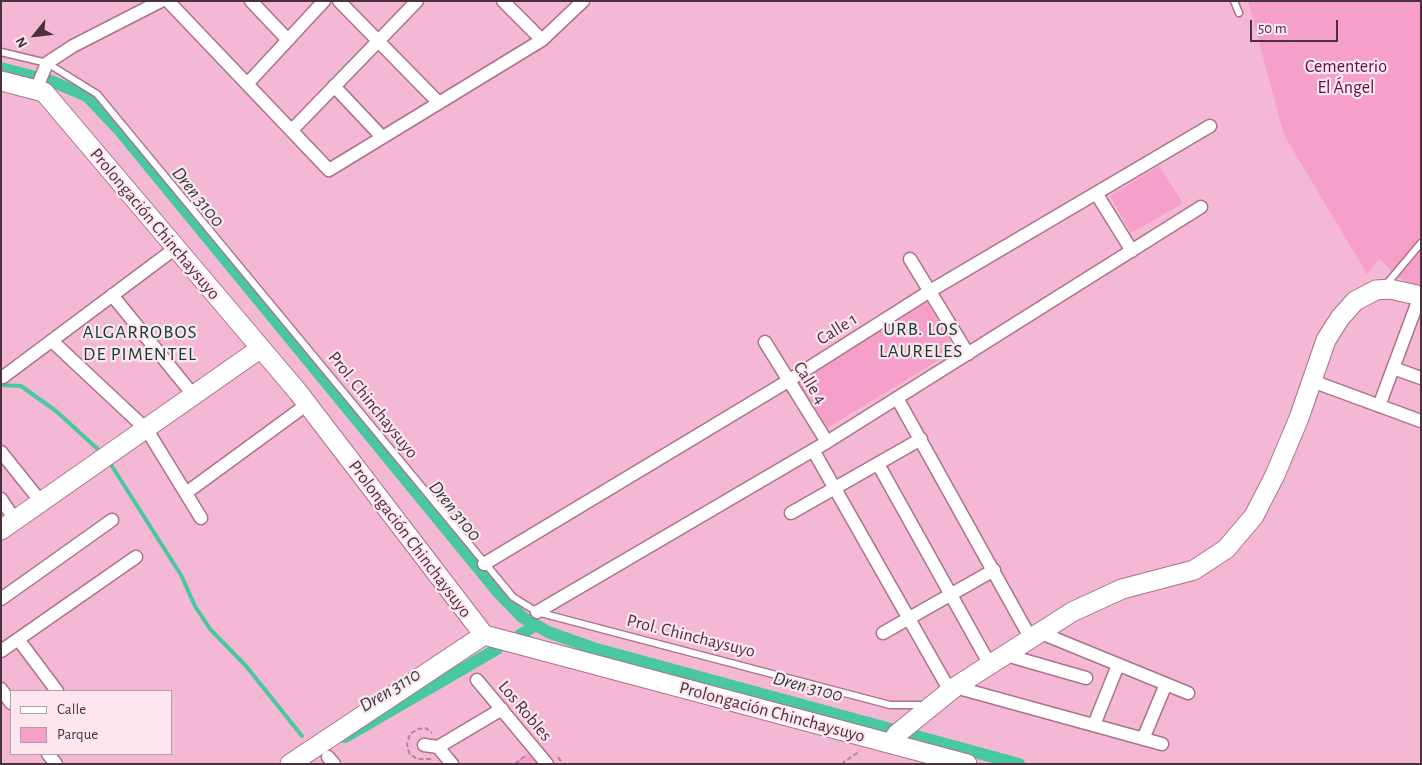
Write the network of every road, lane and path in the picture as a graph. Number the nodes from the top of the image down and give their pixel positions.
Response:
1 (161, 1) edge
2 (168, 1) edge
3 (251, 1) edge
4 (324, 1) edge
5 (339, 1) edge
6 (417, 1) edge
7 (503, 1) edge
8 (583, 1) edge
9 (1234, 1) edge
10 (1239, 13) dead end
11 (288, 40) junction
12 (542, 40) junction
13 (378, 41) junction
14 (1, 52) edge
15 (41, 78) junction
16 (1, 81) edge
17 (248, 83) junction
18 (334, 86) junction
19 (439, 103) junction
20 (1210, 126) dead end
21 (292, 130) junction
22 (382, 137) junction
23 (1096, 193) junction
24 (1201, 207) dead end
25 (1421, 243) edge
26 (1132, 250) junction
27 (169, 253) dead end
28 (910, 259) dead end
29 (1382, 289) junction
30 (930, 291) junction
31 (112, 295) junction
32 (1420, 296) edge
33 (52, 341) junction
34 (765, 342) dead end
35 (260, 348) junction
36 (968, 354) junction
37 (1393, 368) junction
38 (3, 377) dead end
39 (1421, 378) edge
40 (788, 380) junction
41 (1312, 381) junction
42 (194, 396) junction
43 (897, 398) junction
44 (1379, 406) junction
45 (298, 411) dead end
46 (1421, 421) edge
47 (147, 430) junction
48 (921, 439) junction
49 (827, 442) junction
50 (814, 450) junction
51 (1, 452) edge
52 (878, 464) junction
53 (835, 488) junction
54 (186, 493) junction
55 (1, 499) edge
56 (41, 502) junction
57 (791, 513) dead end
58 (201, 518) dead end
59 (112, 520) dead end
60 (8, 525) edge
61 (136, 557) dead end
62 (484, 564) junction
63 (994, 570) junction
64 (951, 595) junction
65 (1, 599) edge
66 (537, 612) junction
67 (909, 618) junction
68 (883, 633) dead end
69 (484, 635) junction
70 (1036, 636) junction
71 (18, 639) junction
72 (1, 651) edge
73 (1006, 655) junction
74 (990, 665) junction
75 (1118, 665) junction
76 (1086, 678) dead end
77 (477, 680) dead end
78 (1166, 684) junction
79 (1, 689) edge
80 (952, 689) junction
81 (55, 690) edge
82 (1188, 694) dead end
83 (10, 702) edge
84 (932, 705) junction
85 (502, 709) junction
86 (1094, 725) junction
87 (899, 734) junction
88 (1143, 739) junction
89 (1162, 744) dead end
90 (424, 746) dead end
91 (438, 747) junction
92 (528, 754) dead end
93 (290, 764) edge
94 (452, 764) edge
95 (515, 764) edge
96 (547, 764) edge
97 (967, 764) edge

1 - 15 street
2 - 17 street
3 - 11 street
4 - 11 street
5 - 13 street
6 - 13 street
7 - 12 street
8 - 12 street
9 - 10 lane
11 - 17 street
12 - 19 street
13 - 18 street
13 - 19 street
14 - 15 lane, Prol. Chinchaysuyo
15 - 16 street, Prolongación Chinchaysuyo
15 - 35 street, Prolongación Chinchaysuyo
15 - 62 lane, Prol. Chinchaysuyo
17 - 21 street
18 - 21 street
18 - 22 street
19 - 22 street
20 - 23 street, Calle 1
21 - 22 street
23 - 26 street
23 - 30 street, Calle 1
24 - 26 street
25 - 29 lane
26 - 36 street
27 - 31 street
28 - 30 street
29 - 32 street
29 - 41 street
30 - 36 street
30 - 40 street, Calle 1
31 - 33 street
31 - 42 street
32 - 37 street
33 - 38 street
33 - 47 street
34 - 40 street, Calle 4
35 - 42 street
35 - 69 street, Prolongación Chinchaysuyo
36 - 43 street
37 - 39 street
37 - 44 street
40 - 49 street, Calle 4
40 - 62 street, Calle 1
41 - 44 street
41 - 70 street
42 - 47 street
43 - 48 street
43 - 49 street
44 - 46 street
45 - 54 street
47 - 54 street
47 - 56 street
48 - 52 street
48 - 63 street
49 - 50 street
50 - 53 street
50 - 66 street
51 - 56 street
52 - 53 street
52 - 64 street
53 - 57 street
53 - 67 street
54 - 58 street
55 - 60 street
56 - 60 street
59 - 65 street
61 - 71 street
62 - 66 lane, Prol. Chinchaysuyo
63 - 64 street
63 - 70 street
64 - 67 street
64 - 74 street
66 - 84 lane, Prol. Chinchaysuyo
67 - 68 street
67 - 80 street
69 - 87 street, Prolongación Chinchaysuyo
69 - 93 street
70 - 73 street
70 - 75 street
71 - 72 street
71 - 81 street
73 - 74 street
73 - 76 street
74 - 80 street
75 - 78 street
75 - 86 street
77 - 85 street, Los Robles
78 - 82 street
78 - 88 street
79 - 83 street
80 - 84 street
80 - 86 street
84 - 87 street
85 - 91 street
85 - 96 street, Los Robles
86 - 88 street
87 - 97 street, Prolongación Chinchaysuyo
88 - 89 street
90 - 91 street
91 - 94 street
92 - 95 path

